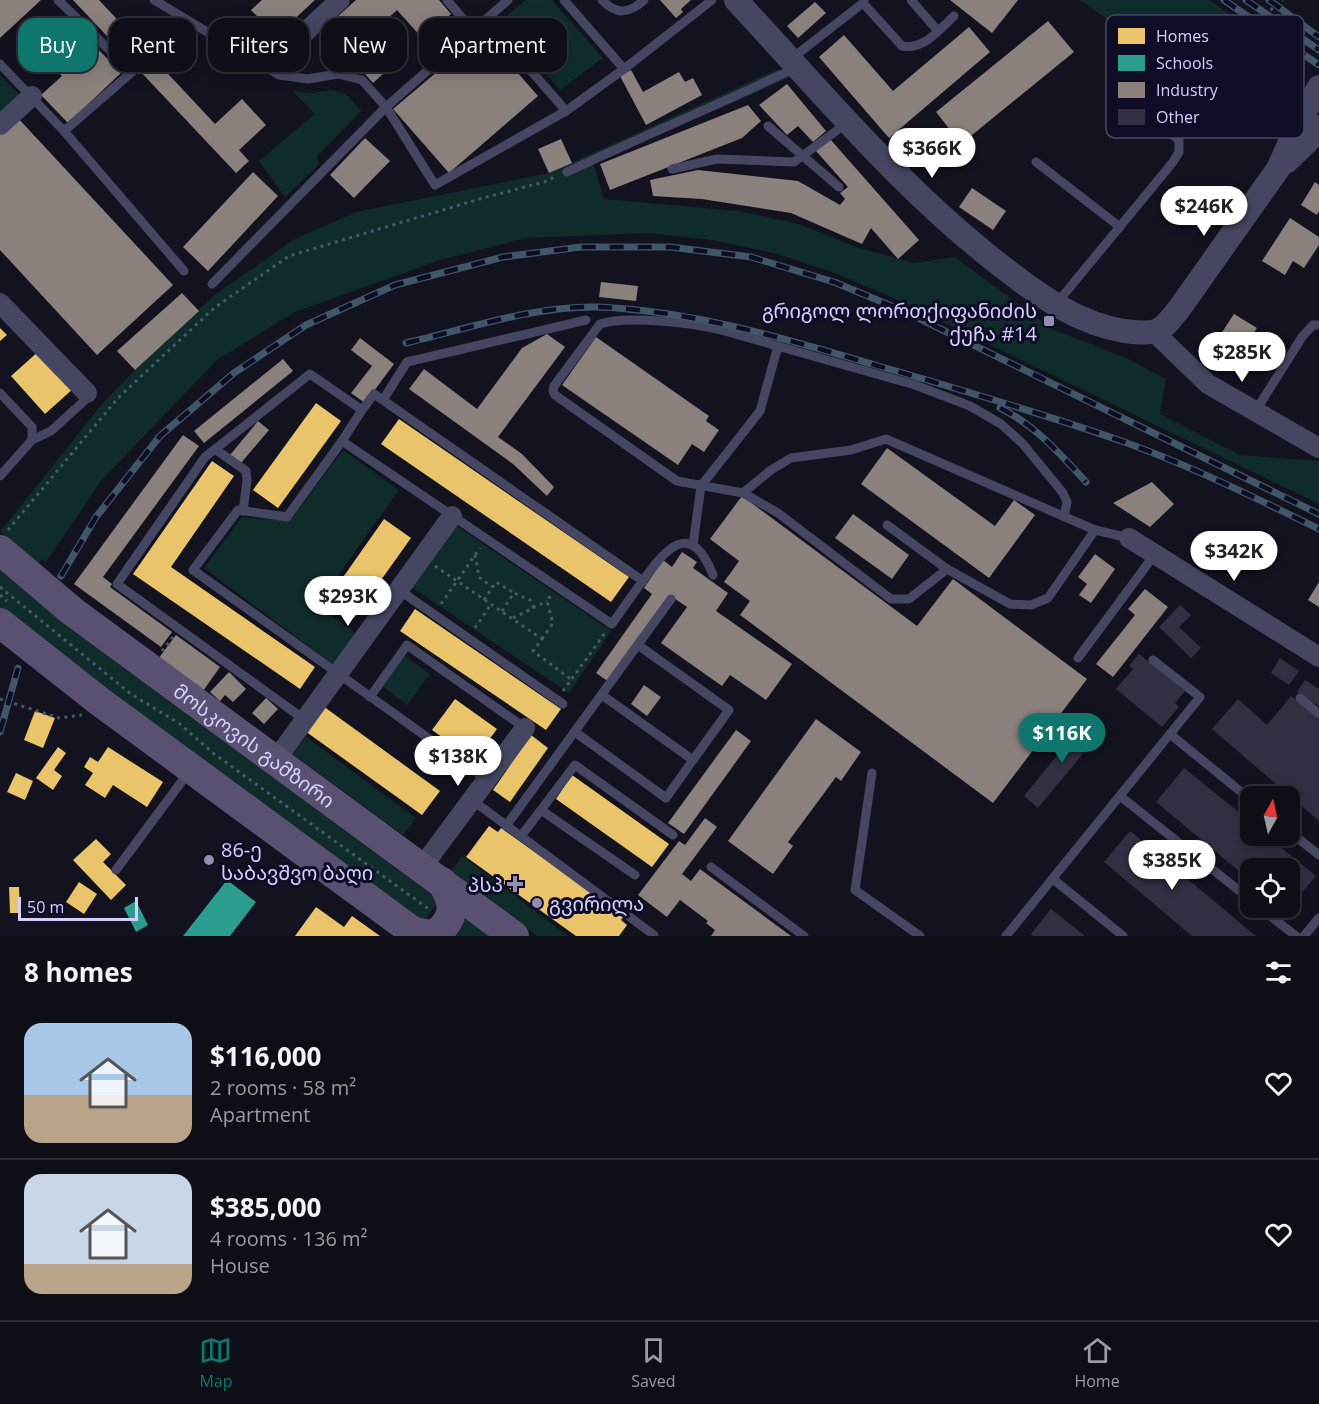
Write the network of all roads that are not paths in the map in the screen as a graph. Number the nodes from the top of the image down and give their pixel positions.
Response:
1 (58, 0) edge
2 (154, 0) edge
3 (340, 0) edge
4 (447, 0) edge
5 (508, 0) edge
6 (564, 0) edge
7 (602, 0) edge
8 (644, 0) edge
9 (712, 0) edge
10 (736, 0) edge
11 (911, 0) edge
12 (864, 2) edge
13 (954, 16) dead end
14 (463, 18) edge
15 (488, 18) edge
16 (309, 29) edge
17 (938, 31) junction
18 (794, 63) junction
19 (0, 64) edge
20 (624, 69) junction
21 (426, 72) edge
22 (532, 72) edge
23 (1319, 87) edge
24 (32, 96) junction
25 (386, 107) junction
26 (566, 111) junction
27 (1304, 113) edge
28 (848, 122) junction
29 (0, 125) edge
30 (768, 126) dead end
31 (64, 131) junction
32 (1317, 134) edge
33 (1177, 138) edge
34 (1292, 138) edge
35 (803, 155) junction
36 (1036, 162) dead end
37 (672, 169) dead end
38 (1278, 169) junction
39 (567, 172) road end
40 (839, 187) dead end
41 (1120, 227) junction
42 (184, 271) dead end
43 (212, 284) dead end
44 (0, 303) edge
45 (1056, 305) junction
46 (586, 320) dead end
47 (1319, 325) edge
48 (1154, 332) junction
49 (778, 346) junction
50 (0, 393) edge
51 (86, 397) joint
52 (382, 400) junction
53 (362, 411) junction
54 (1255, 412) junction
55 (32, 440) junction
56 (342, 441) junction
57 (1319, 448) edge
58 (214, 449) junction
59 (0, 476) edge
60 (700, 486) junction
61 (743, 493) junction
62 (243, 511) junction
63 (452, 516) junction
64 (1064, 517) junction
65 (887, 525) dead end
66 (1095, 530) junction
67 (1129, 538) joint
68 (2, 543) edge
69 (693, 545) junction
70 (1155, 554) junction
71 (947, 569) junction
72 (713, 575) dead end
73 (643, 581) junction
74 (399, 590) junction
75 (671, 599) dead end
76 (13, 607) edge
77 (58, 635) junction
78 (638, 645) junction
79 (1319, 657) edge
80 (1078, 658) dead end
81 (1153, 660) dead end
82 (338, 674) junction
83 (602, 695) junction
84 (370, 697) junction
85 (1300, 698) dead end
86 (560, 701) road end
87 (1319, 714) edge
88 (305, 720) junction
89 (525, 728) joint
90 (575, 732) junction
91 (1170, 734) junction
92 (693, 760) junction
93 (275, 761) junction
94 (191, 768) junction
95 (872, 773) dead end
96 (487, 780) junction
97 (1240, 791) edge
98 (1120, 796) junction
99 (472, 800) junction
100 (541, 810) junction
101 (506, 826) junction
102 (673, 835) dead end
103 (521, 836) junction
104 (1300, 839) edge
105 (1319, 855) edge
106 (711, 867) dead end
107 (116, 870) dead end
108 (432, 875) junction
109 (635, 875) dead end
110 (1053, 879) junction
111 (1240, 891) edge
112 (1273, 918) edge
113 (1319, 918) edge
114 (416, 934) edge
115 (514, 936) edge
116 (654, 936) edge
117 (804, 936) edge
118 (920, 936) edge
119 (1006, 936) edge
120 (1123, 936) edge
121 (1296, 936) edge
122 (1304, 936) edge

1 - 31 lane
2 - 25 lane
3 - 16 street
4 - 14 lane
5 - 15 lane
6 - 20 lane
7 - 8 lane
9 - 20 lane
10 - 18 street
11 - 17 lane
12 - 17 lane
12 - 18 lane
13 - 17 lane
18 - 28 street
18 - 39 lane
19 - 24 lane
20 - 26 lane
21 - 25 lane
22 - 26 lane
23 - 27 street
24 - 29 street
24 - 31 lane
25 - 26 lane
25 - 43 lane
28 - 35 lane
28 - 45 street
30 - 35 lane
31 - 42 lane
32 - 38 street
33 - 41 lane
34 - 38 street
35 - 37 lane
35 - 40 lane
36 - 41 lane
38 - 48 street
41 - 45 lane
44 - 51 street
45 - 48 street
46 - 52 lane
47 - 54 lane
48 - 54 street
49 - 60 lane
49 - 60 lane
49 - 64 lane
50 - 55 lane
51 - 55 lane
52 - 53 lane
52 - 73 lane
53 - 56 lane
53 - 58 lane
54 - 57 street
55 - 59 lane
56 - 62 lane
56 - 63 lane
58 - 62 lane
58 - 88 lane
60 - 61 lane
60 - 69 lane
61 - 64 lane
61 - 71 lane
62 - 82 lane
63 - 73 lane
63 - 74 street
64 - 66 lane
65 - 71 lane
66 - 67 lane
66 - 71 lane
67 - 70 street
68 - 76 main road, მოსკოვის გამზირი
69 - 72 lane
69 - 73 lane
70 - 79 street
70 - 80 lane
74 - 82 street
74 - 86 lane
75 - 78 lane
76 - 77 main road, მოსკოვის გამზირი
76 - 77 main road, მოსკოვის გამზირი
77 - 93 main road, მოსკოვის გამზირი
77 - 94 main road, მოსკოვის გამზირი
78 - 83 lane
78 - 92 lane
81 - 91 lane
82 - 84 lane
82 - 88 street
83 - 90 lane
83 - 92 lane
84 - 89 lane
84 - 96 lane
85 - 87 lane
88 - 93 street
89 - 96 street
90 - 92 lane
90 - 101 lane
91 - 97 lane
91 - 98 lane
93 - 108 main road, მოსკოვის გამზირი
94 - 107 lane
94 - 114 main road, მოსკოვის გამზირი
95 - 118 lane
96 - 99 street
98 - 110 lane
98 - 111 lane
99 - 101 lane
99 - 108 street
100 - 102 lane
100 - 103 lane
100 - 109 lane
101 - 103 lane
103 - 116 lane
104 - 105 lane
106 - 117 lane
108 - 114 main road
108 - 115 main road, მოსკოვის გამზირი
110 - 119 lane
110 - 120 lane
112 - 121 lane
113 - 122 lane

